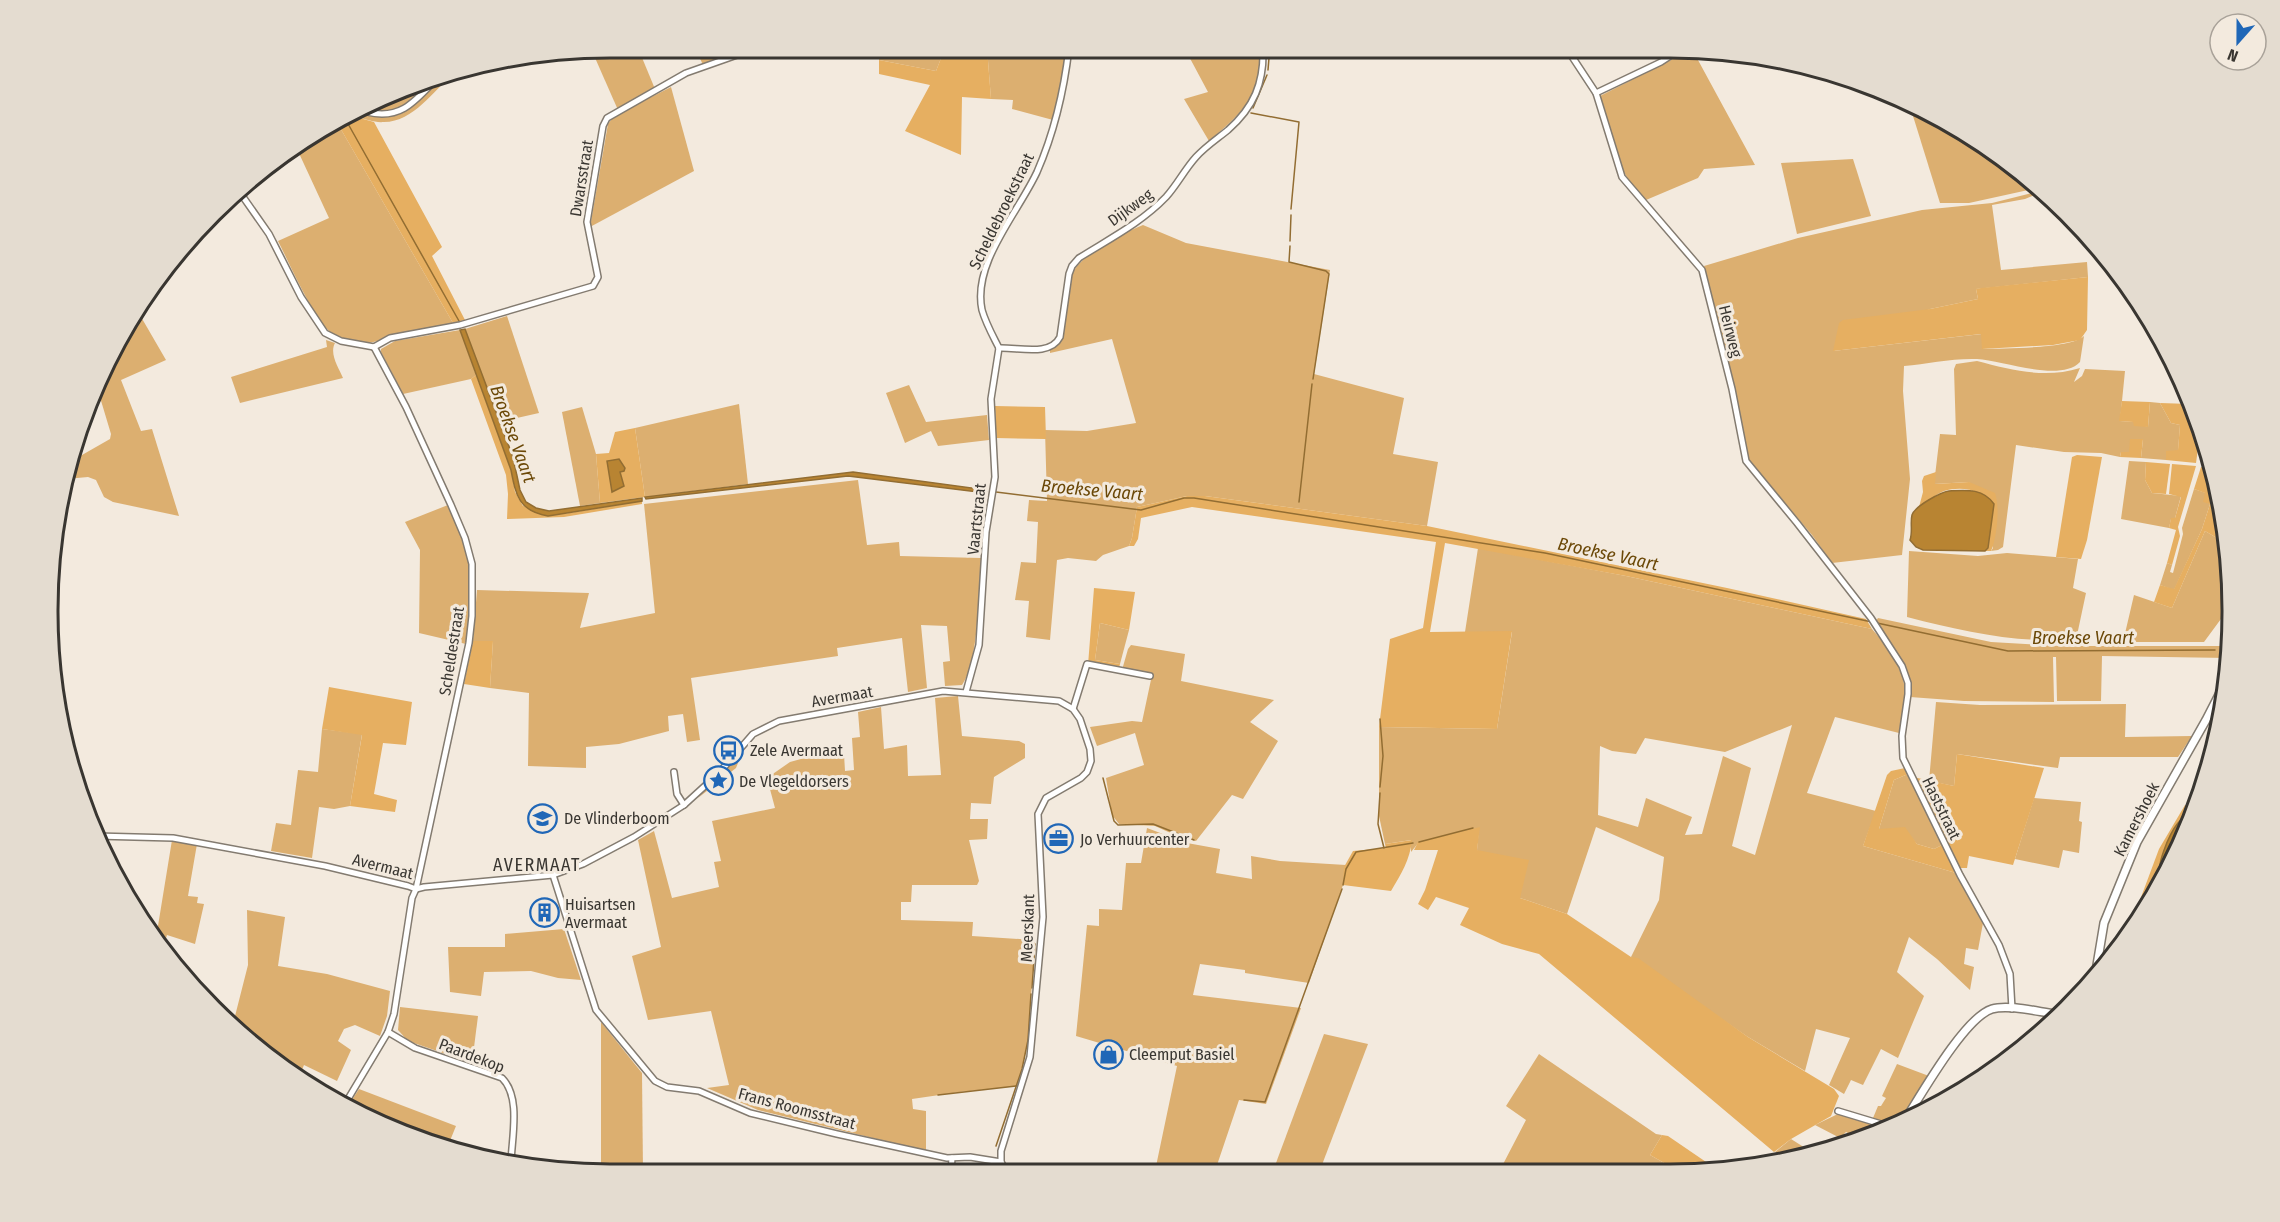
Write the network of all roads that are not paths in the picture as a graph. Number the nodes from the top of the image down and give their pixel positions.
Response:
1 (729, 58) edge
2 (1067, 58) edge
3 (1263, 58) edge
4 (1573, 58) edge
5 (1667, 58) edge
6 (422, 92) edge
7 (1596, 93) junction
8 (372, 113) edge
9 (244, 199) edge
10 (374, 347) junction
11 (999, 348) junction
12 (1872, 619) joint
13 (1150, 676) dead end
14 (966, 692) junction
15 (2213, 706) edge
16 (1073, 709) junction
17 (674, 772) dead end
18 (684, 805) junction
19 (107, 836) edge
20 (553, 874) junction
21 (416, 889) junction
22 (2099, 957) edge
23 (2012, 1009) junction
24 (2048, 1013) edge
25 (388, 1032) junction
26 (349, 1097) edge
27 (1914, 1107) edge
28 (1838, 1111) dead end
29 (1876, 1123) edge
30 (511, 1154) edge
31 (952, 1158) junction
32 (1000, 1161) junction
33 (952, 1164) edge
34 (1002, 1164) edge

1 - 10 street, Dwarsstraat
2 - 11 street, Scheldebroekstraat
3 - 11 street, Dijkweg
4 - 7 street, Heirweg
5 - 7 street
6 - 8 street
7 - 12 street, Heirweg
9 - 10 street
10 - 21 street, Scheldestraat
11 - 14 street, Vaartstraat
12 - 23 street, Haststraat
13 - 16 street
14 - 16 street
14 - 18 street, Avermaat
15 - 22 street, Kamershoek
16 - 32 street, Meerskant
17 - 18 street
18 - 20 street, Avermaat
19 - 21 street, Avermaat
20 - 21 street, Avermaat
20 - 31 street, Frans Roomsstraat
21 - 25 street, Scheldestraat
23 - 24 street
23 - 27 street
25 - 26 street, Scheldestraat
25 - 30 street, Paardekop
28 - 29 street
31 - 32 street, Frans Roomsstraat
31 - 33 street
32 - 34 street

